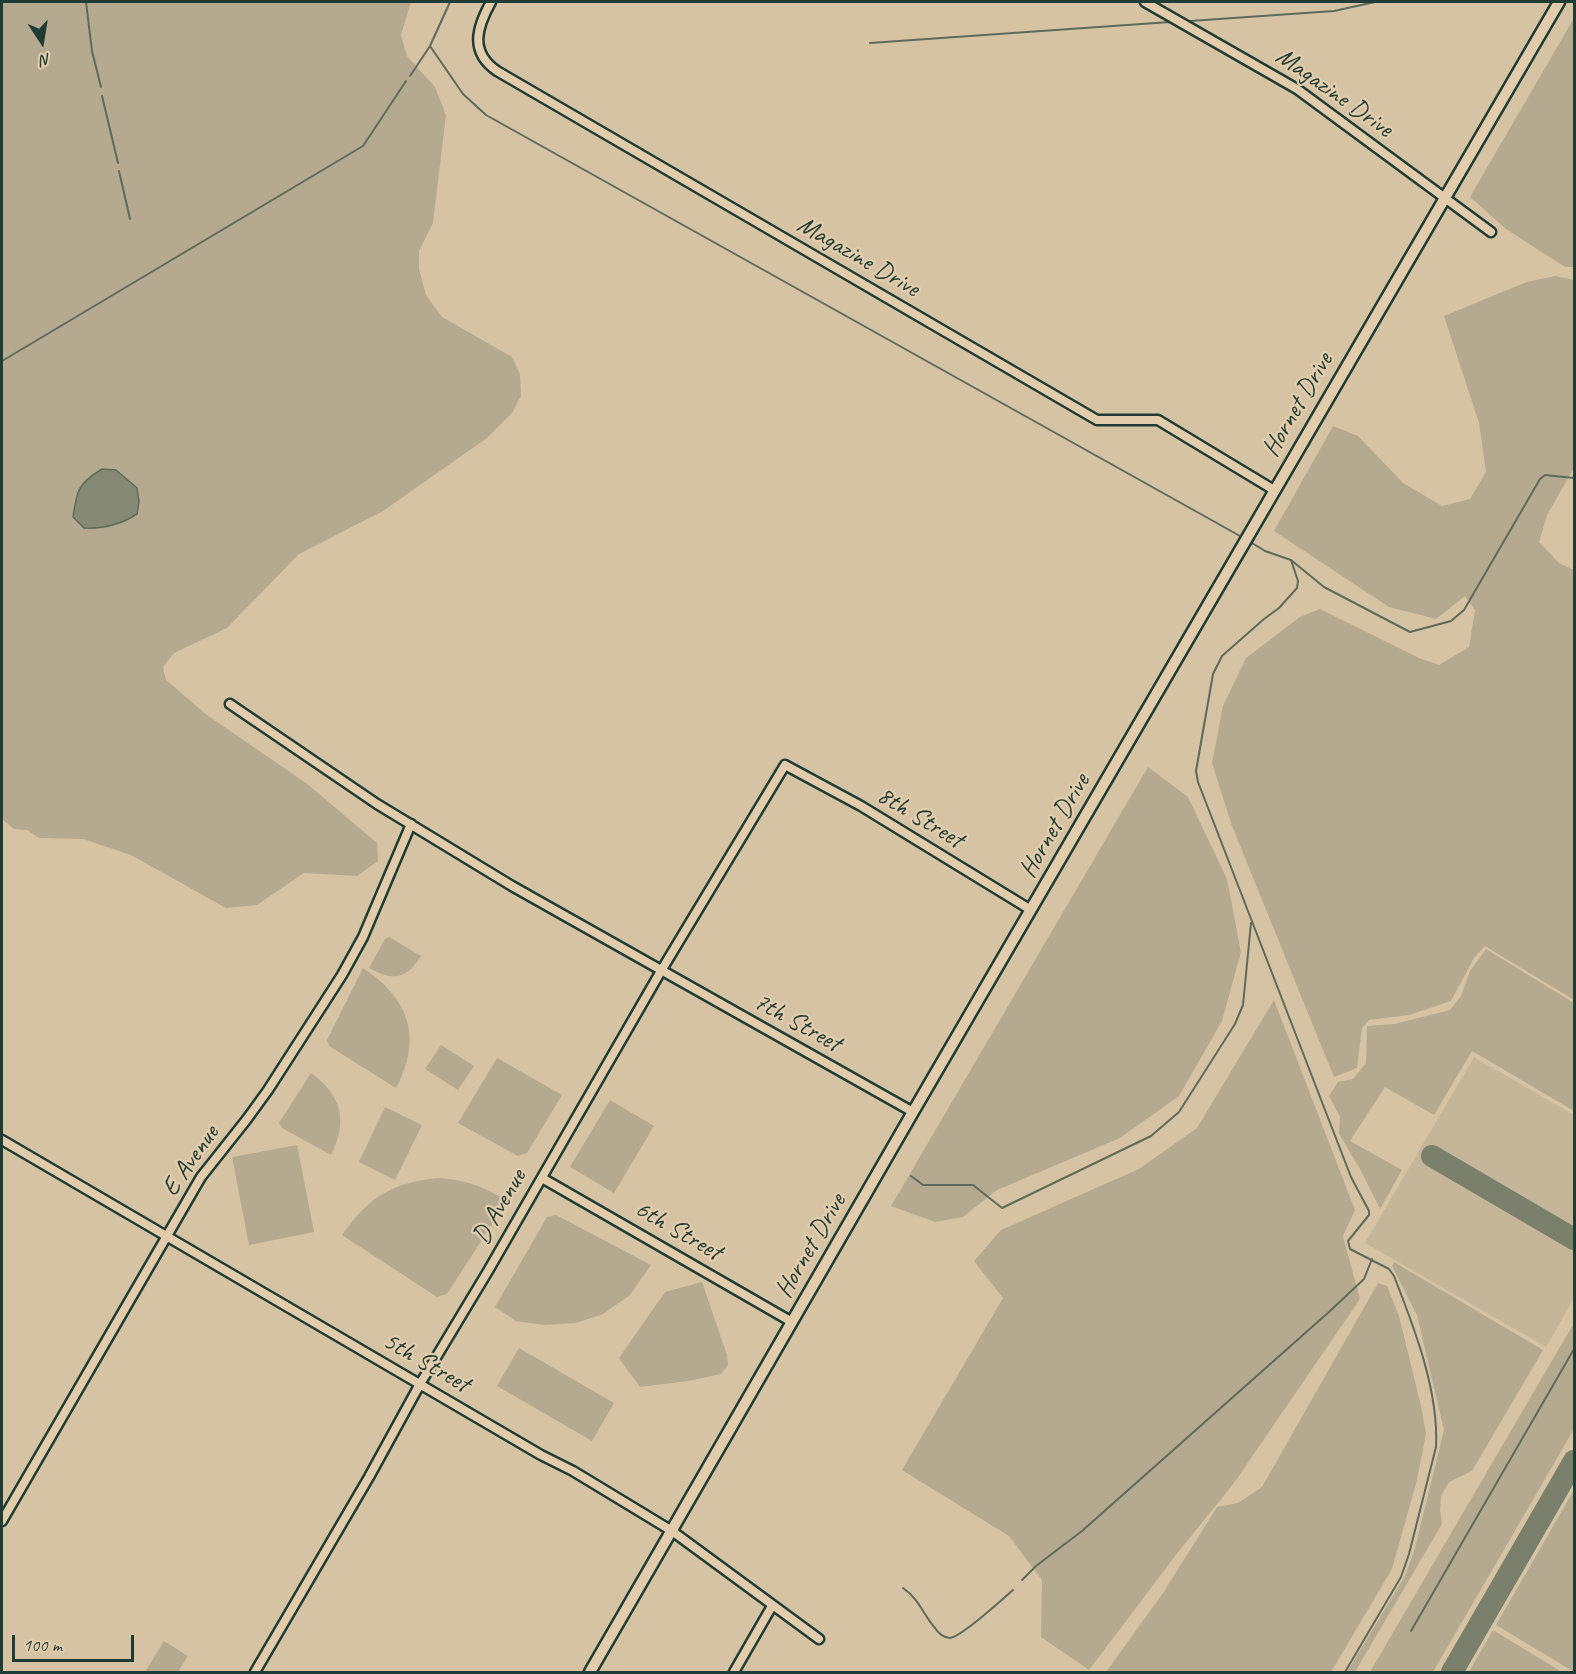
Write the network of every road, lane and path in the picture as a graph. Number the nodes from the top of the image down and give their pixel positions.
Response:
1 (491, 2) edge
2 (1145, 2) edge
3 (1559, 2) edge
4 (1445, 198) junction
5 (1491, 232) dead end
6 (1274, 490) junction
7 (230, 704) dead end
8 (785, 765) joint
9 (411, 824) junction
10 (1031, 910) junction
11 (661, 971) junction
12 (913, 1112) junction
13 (2, 1140) edge
14 (542, 1178) junction
15 (166, 1237) junction
16 (792, 1322) junction
17 (420, 1384) junction
18 (2, 1521) edge
19 (672, 1531) junction
20 (772, 1606) junction
21 (819, 1639) dead end
22 (255, 1672) edge
23 (590, 1672) edge
24 (734, 1672) edge

1 - 6 street, Magazine Drive
2 - 4 street, Magazine Drive
3 - 4 main road, Hornet Drive
4 - 5 street, Magazine Drive
4 - 6 main road, Hornet Drive
6 - 10 main road, Hornet Drive
7 - 9 street, 7th Street
8 - 10 street, 8th Street
8 - 11 street, D Avenue
9 - 11 street, 7th Street
9 - 15 street, E Avenue
10 - 12 main road, Hornet Drive
11 - 12 street, 7th Street
11 - 14 street, D Avenue
12 - 16 main road, Hornet Drive
13 - 15 street, 5th Street
14 - 16 street, 6th Street
14 - 17 street, D Avenue
15 - 17 street, 5th Street
15 - 18 street, E Avenue
16 - 19 main road, Hornet Drive
17 - 19 street, 5th Street
17 - 22 street, D Avenue
19 - 20 street, 5th Street
19 - 23 main road, Hornet Drive
20 - 21 street, 5th Street
20 - 24 street

